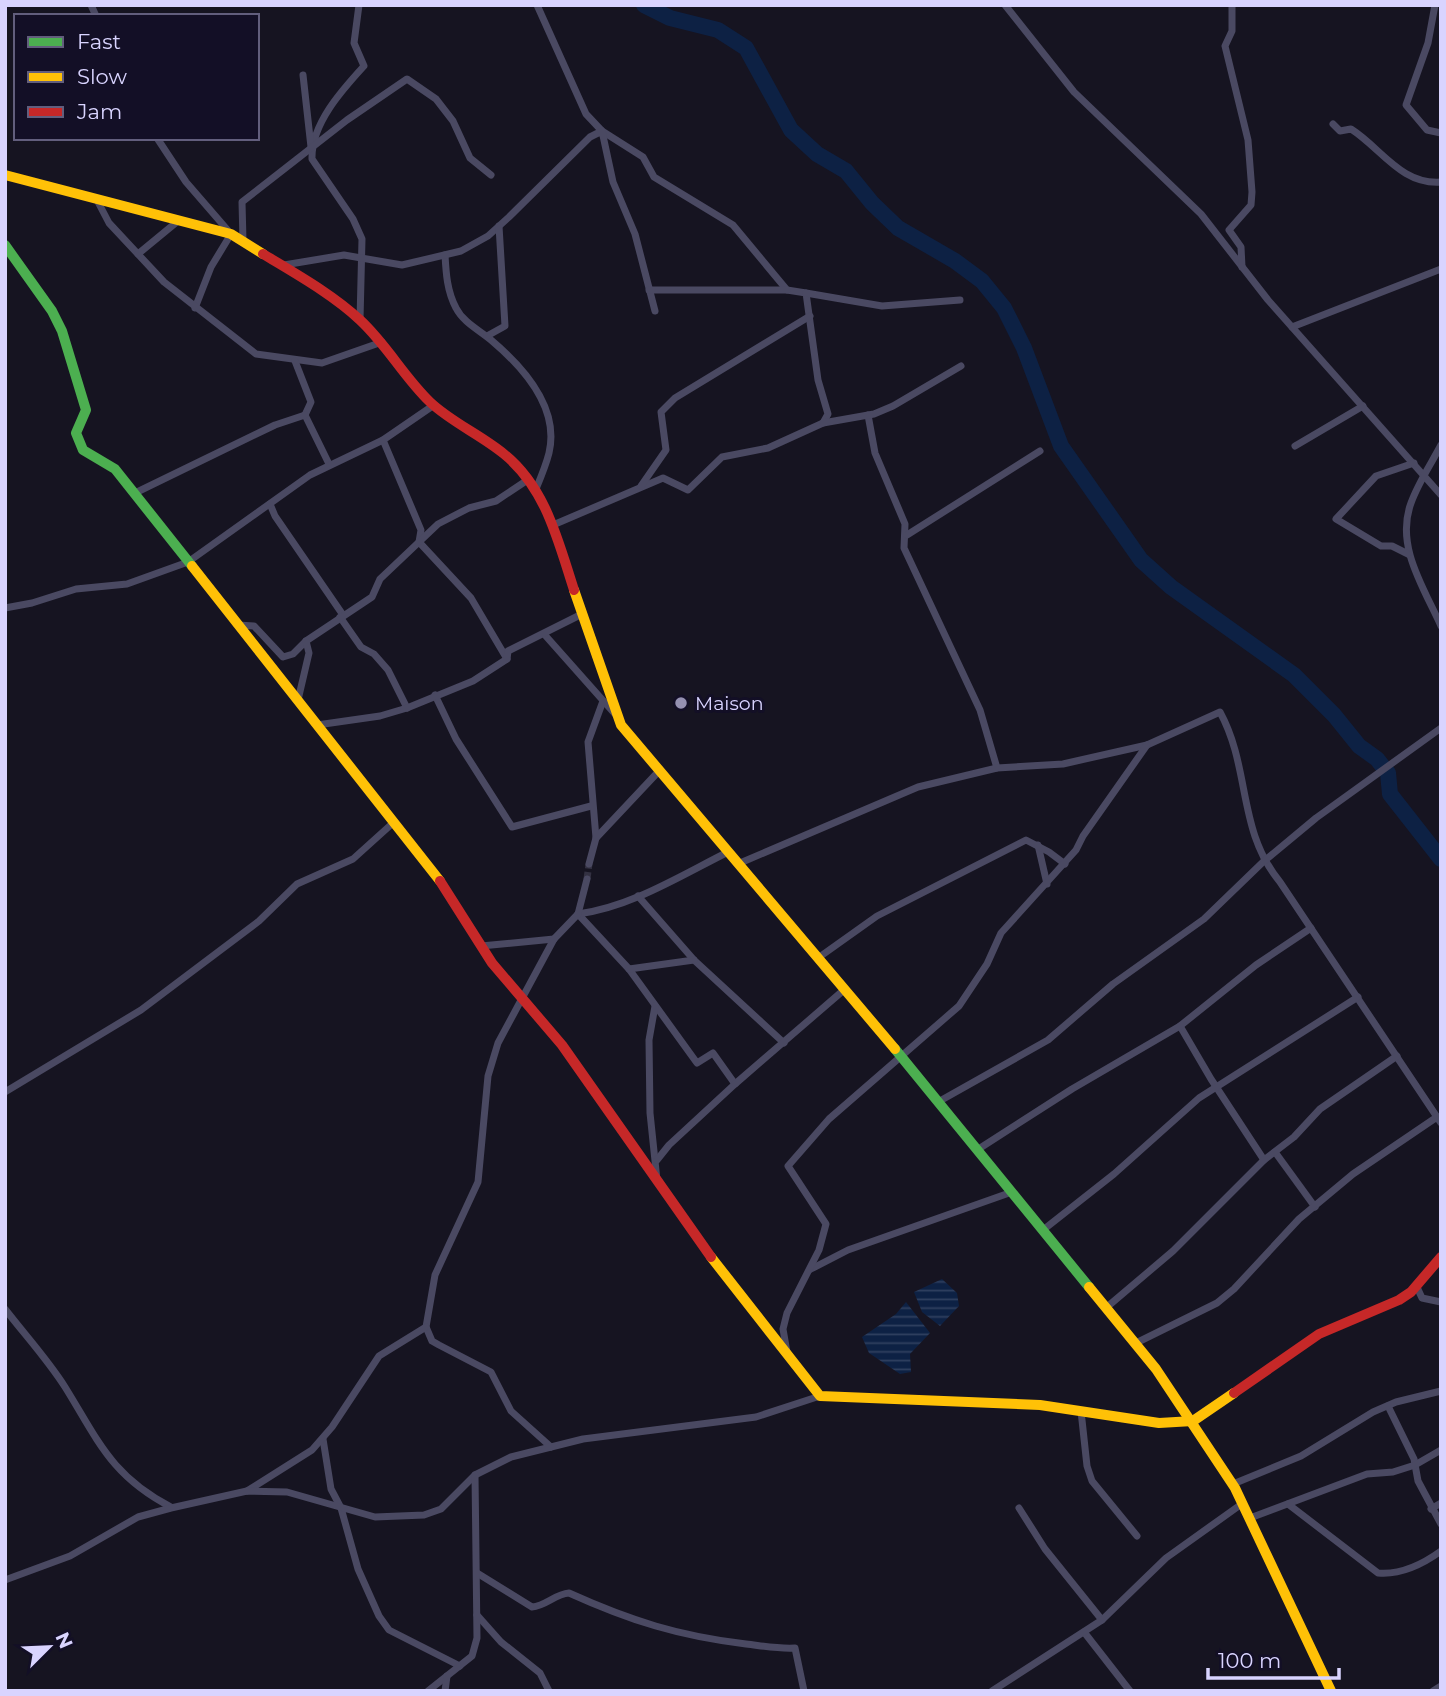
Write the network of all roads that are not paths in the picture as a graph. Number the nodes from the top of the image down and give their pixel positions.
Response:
1 (359, 5) edge
2 (537, 5) edge
3 (1005, 5) edge
4 (1232, 5) edge
5 (1435, 5) edge
6 (303, 75) dead end
7 (1333, 124) dead end
8 (602, 131) junction
9 (1441, 133) edge
10 (158, 140) edge
11 (311, 148) junction
12 (5, 174) edge
13 (491, 174) dead end
14 (1441, 182) edge
15 (97, 200) junction
16 (178, 221) junction
17 (499, 226) junction
18 (231, 234) junction
19 (243, 241) junction
20 (5, 245) edge
21 (138, 254) junction
22 (445, 255) junction
23 (363, 256) junction
24 (285, 265) junction
25 (1242, 269) junction
26 (1441, 269) edge
27 (649, 290) junction
28 (787, 290) junction
29 (806, 293) junction
30 (960, 300) dead end
31 (195, 308) junction
32 (655, 311) dead end
33 (810, 316) junction
34 (360, 320) junction
35 (1292, 327) junction
36 (487, 336) junction
37 (382, 342) junction
38 (295, 361) junction
39 (961, 366) dead end
40 (434, 405) junction
41 (1363, 406) junction
42 (305, 415) junction
43 (868, 415) junction
44 (823, 423) junction
45 (383, 440) junction
46 (1441, 444) edge
47 (1295, 446) dead end
48 (1040, 451) dead end
49 (1414, 463) junction
50 (329, 464) junction
51 (1425, 475) junction
52 (529, 479) junction
53 (537, 489) junction
54 (638, 489) junction
55 (135, 493) junction
56 (1441, 495) edge
57 (270, 504) junction
58 (553, 525) junction
59 (907, 535) junction
60 (419, 542) junction
61 (1408, 554) junction
62 (188, 562) junction
63 (5, 608) edge
64 (582, 614) junction
65 (342, 616) junction
66 (238, 625) junction
67 (1441, 626) edge
68 (544, 634) junction
69 (306, 641) junction
70 (507, 659) junction
71 (435, 695) junction
72 (298, 700) junction
73 (603, 701) junction
74 (407, 708) junction
75 (617, 716) junction
76 (317, 725) junction
77 (1441, 728) edge
78 (1147, 745) junction
79 (997, 768) junction
80 (659, 771) junction
81 (591, 806) junction
82 (394, 822) junction
83 (596, 838) junction
84 (1038, 845) junction
85 (727, 852) junction
86 (1263, 862) junction
87 (740, 863) junction
88 (589, 864) tunnel mouth
89 (1065, 864) junction
90 (587, 879) tunnel mouth
91 (1047, 884) junction
92 (638, 896) junction
93 (578, 914) junction
94 (1311, 928) junction
95 (554, 939) junction
96 (481, 946) junction
97 (818, 958) junction
98 (694, 960) junction
99 (629, 969) junction
100 (845, 989) junction
101 (521, 997) junction
102 (1358, 997) junction
103 (655, 1006) junction
104 (1180, 1026) junction
105 (784, 1043) junction
106 (901, 1056) junction
107 (1397, 1056) junction
108 (735, 1084) junction
109 (1217, 1088) junction
110 (5, 1091) edge
111 (938, 1102) junction
112 (1439, 1120) edge
113 (977, 1150) junction
114 (1275, 1152) junction
115 (657, 1160) junction
116 (1264, 1160) junction
117 (657, 1184) junction
118 (1012, 1192) junction
119 (1315, 1207) junction
120 (1043, 1230) junction
121 (1441, 1256) edge
122 (805, 1273) junction
123 (1416, 1285) junction
124 (1441, 1302) edge
125 (1107, 1307) junction
126 (5, 1309) edge
127 (426, 1327) junction
128 (1136, 1343) junction
129 (791, 1363) junction
130 (1441, 1391) edge
131 (820, 1396) junction
132 (1388, 1406) junction
133 (1081, 1411) junction
134 (1193, 1421) junction
135 (323, 1439) junction
136 (551, 1447) junction
137 (1441, 1450) edge
138 (1415, 1465) junction
139 (475, 1475) junction
140 (1233, 1484) junction
141 (247, 1491) junction
142 (1243, 1503) junction
143 (1441, 1503) edge
144 (1288, 1504) junction
145 (171, 1508) junction
146 (341, 1508) junction
147 (1019, 1508) dead end
148 (1431, 1509) junction
149 (1250, 1518) junction
150 (1441, 1524) edge
151 (1137, 1536) dead end
152 (1441, 1551) edge
153 (477, 1573) junction
154 (5, 1580) edge
155 (477, 1614) junction
156 (1102, 1620) junction
157 (1084, 1632) junction
158 (460, 1666) junction
159 (447, 1676) junction
160 (1441, 1686) edge
161 (428, 1691) edge
162 (445, 1691) edge
163 (550, 1691) edge
164 (804, 1691) edge
165 (992, 1691) edge
166 (1130, 1691) edge
167 (1331, 1691) edge
168 (1433, 1691) edge

1 - 11 street
2 - 8 street
3 - 25 street
4 - 25 street
5 - 9 street
6 - 11 street
7 - 14 street
8 - 17 street
8 - 27 street
8 - 28 street
10 - 18 street
11 - 13 street
11 - 19 street
11 - 23 street
12 - 15 street
15 - 16 street
15 - 21 street
16 - 18 street
16 - 21 street
17 - 22 street
17 - 36 street
18 - 19 street
18 - 31 street
19 - 24 street
20 - 55 street
21 - 31 street
22 - 23 street
22 - 36 street
23 - 24 street
23 - 34 street
24 - 34 street
25 - 35 street
26 - 35 street
27 - 28 street
27 - 32 street
28 - 29 street
29 - 30 street
29 - 33 street
31 - 38 street
33 - 44 street
33 - 54 street
34 - 37 street
35 - 41 street
36 - 53 street
37 - 38 street
37 - 40 street
38 - 42 street
39 - 43 street
40 - 45 street
40 - 52 street
41 - 47 street
41 - 49 street
42 - 50 street
42 - 55 street
43 - 44 street
43 - 59 street
44 - 54 street
45 - 50 street
45 - 60 street
46 - 51 street
48 - 59 street
49 - 51 street
49 - 61 street
50 - 57 street
51 - 56 street
51 - 61 street
52 - 53 street
52 - 60 street
53 - 58 street
54 - 58 street
55 - 62 street
57 - 62 street
57 - 65 street
58 - 64 street
59 - 79 street
60 - 65 street
60 - 70 street
61 - 67 street
62 - 63 street
62 - 66 street
64 - 68 street
64 - 75 street
65 - 69 street
65 - 74 street
66 - 69 street
66 - 72 street
68 - 70 street
68 - 73 street
69 - 72 street
70 - 71 street
71 - 74 street
71 - 81 street
72 - 76 street
73 - 75 street
73 - 81 street
74 - 76 street
75 - 80 street
76 - 82 street
77 - 86 street
78 - 79 street
78 - 86 street
78 - 89 street
79 - 87 street
80 - 83 street
80 - 85 street
81 - 83 street
82 - 96 street
82 - 110 street
83 - 88 street
84 - 89 street
84 - 91 street
84 - 97 street
85 - 87 street
85 - 92 street
86 - 94 street
86 - 111 street
87 - 97 street
89 - 91 street
90 - 93 street
91 - 106 street
92 - 93 street
92 - 98 street
93 - 95 street
93 - 99 street
94 - 102 street
94 - 104 street
95 - 96 street
95 - 101 street
96 - 101 street
97 - 100 street
98 - 99 street
98 - 105 street
99 - 103 street
100 - 105 street
100 - 106 street
101 - 117 street
101 - 127 street
102 - 107 street
102 - 109 street
103 - 108 street
103 - 115 street
104 - 109 street
104 - 113 street
105 - 108 street
106 - 111 street
106 - 122 street
107 - 112 street
107 - 114 street
108 - 115 street
109 - 116 street
109 - 120 street
111 - 113 street
112 - 119 street
113 - 118 street
114 - 116 street
114 - 119 street
115 - 117 street
116 - 125 street
117 - 129 street
118 - 120 street
118 - 122 street
119 - 128 street
120 - 125 street
121 - 123 street
122 - 129 street
123 - 124 street
123 - 134 street
125 - 128 street
126 - 145 street
127 - 135 street
127 - 136 street
128 - 134 street
129 - 131 street
130 - 132 street
131 - 133 street
131 - 136 street
132 - 138 street
132 - 140 street
133 - 134 street
133 - 151 street
134 - 140 street
135 - 141 street
135 - 146 street
136 - 139 street
137 - 138 street
138 - 144 street
138 - 148 street
139 - 146 street
139 - 153 street
140 - 142 street
141 - 145 street
141 - 146 street
142 - 149 street
142 - 156 street
143 - 148 street
144 - 149 street
144 - 152 street
145 - 154 street
146 - 158 street
147 - 156 street
148 - 150 street
149 - 167 street
153 - 155 street
153 - 164 street
155 - 158 street
155 - 163 street
156 - 157 street
157 - 165 street
157 - 166 street
158 - 159 street
159 - 161 street
159 - 162 street
160 - 168 street

